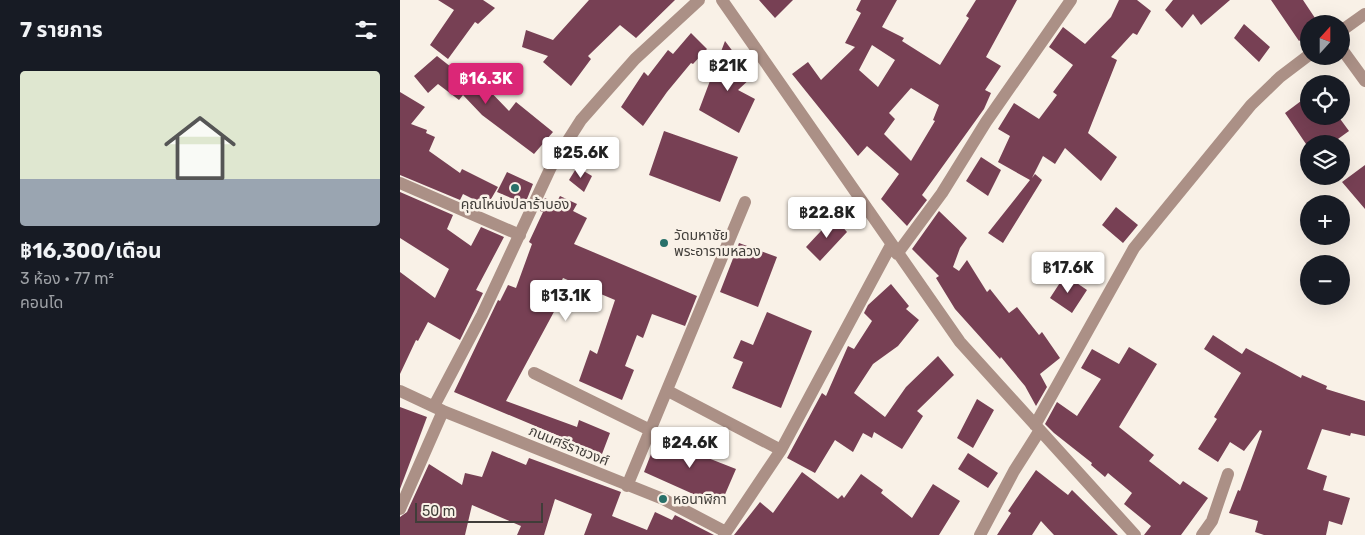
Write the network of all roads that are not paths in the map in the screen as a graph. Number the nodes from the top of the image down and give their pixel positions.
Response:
1 (699, 0) edge
2 (722, 0) edge
3 (1071, 0) edge
4 (1365, 14) edge
5 (1350, 25) edge
6 (1350, 60) edge
7 (1300, 62) edge
8 (1365, 81) edge
9 (400, 183) edge
10 (745, 202) dead end
11 (520, 235) junction
12 (894, 250) junction
13 (534, 373) dead end
14 (400, 391) edge
15 (668, 391) junction
16 (438, 409) junction
17 (1038, 428) junction
18 (650, 430) junction
19 (781, 450) junction
20 (1228, 474) dead end
21 (627, 486) junction
22 (400, 509) edge
23 (725, 533) edge
24 (980, 535) edge
25 (1135, 535) edge
26 (1202, 535) edge

1 - 11 street
2 - 12 street
3 - 12 street
4 - 5 street
6 - 8 street
7 - 17 street
9 - 11 street
10 - 15 street
11 - 16 street
12 - 17 street
12 - 19 street
13 - 18 street
14 - 16 street, ภนนศรีราชวงศ์
15 - 18 street
15 - 19 street
16 - 21 street, ภนนศรีราชวงศ์
16 - 22 street
17 - 24 street
17 - 25 street
18 - 21 street
19 - 23 street
20 - 26 street
21 - 23 street, ภนนศรีราชวงศ์

